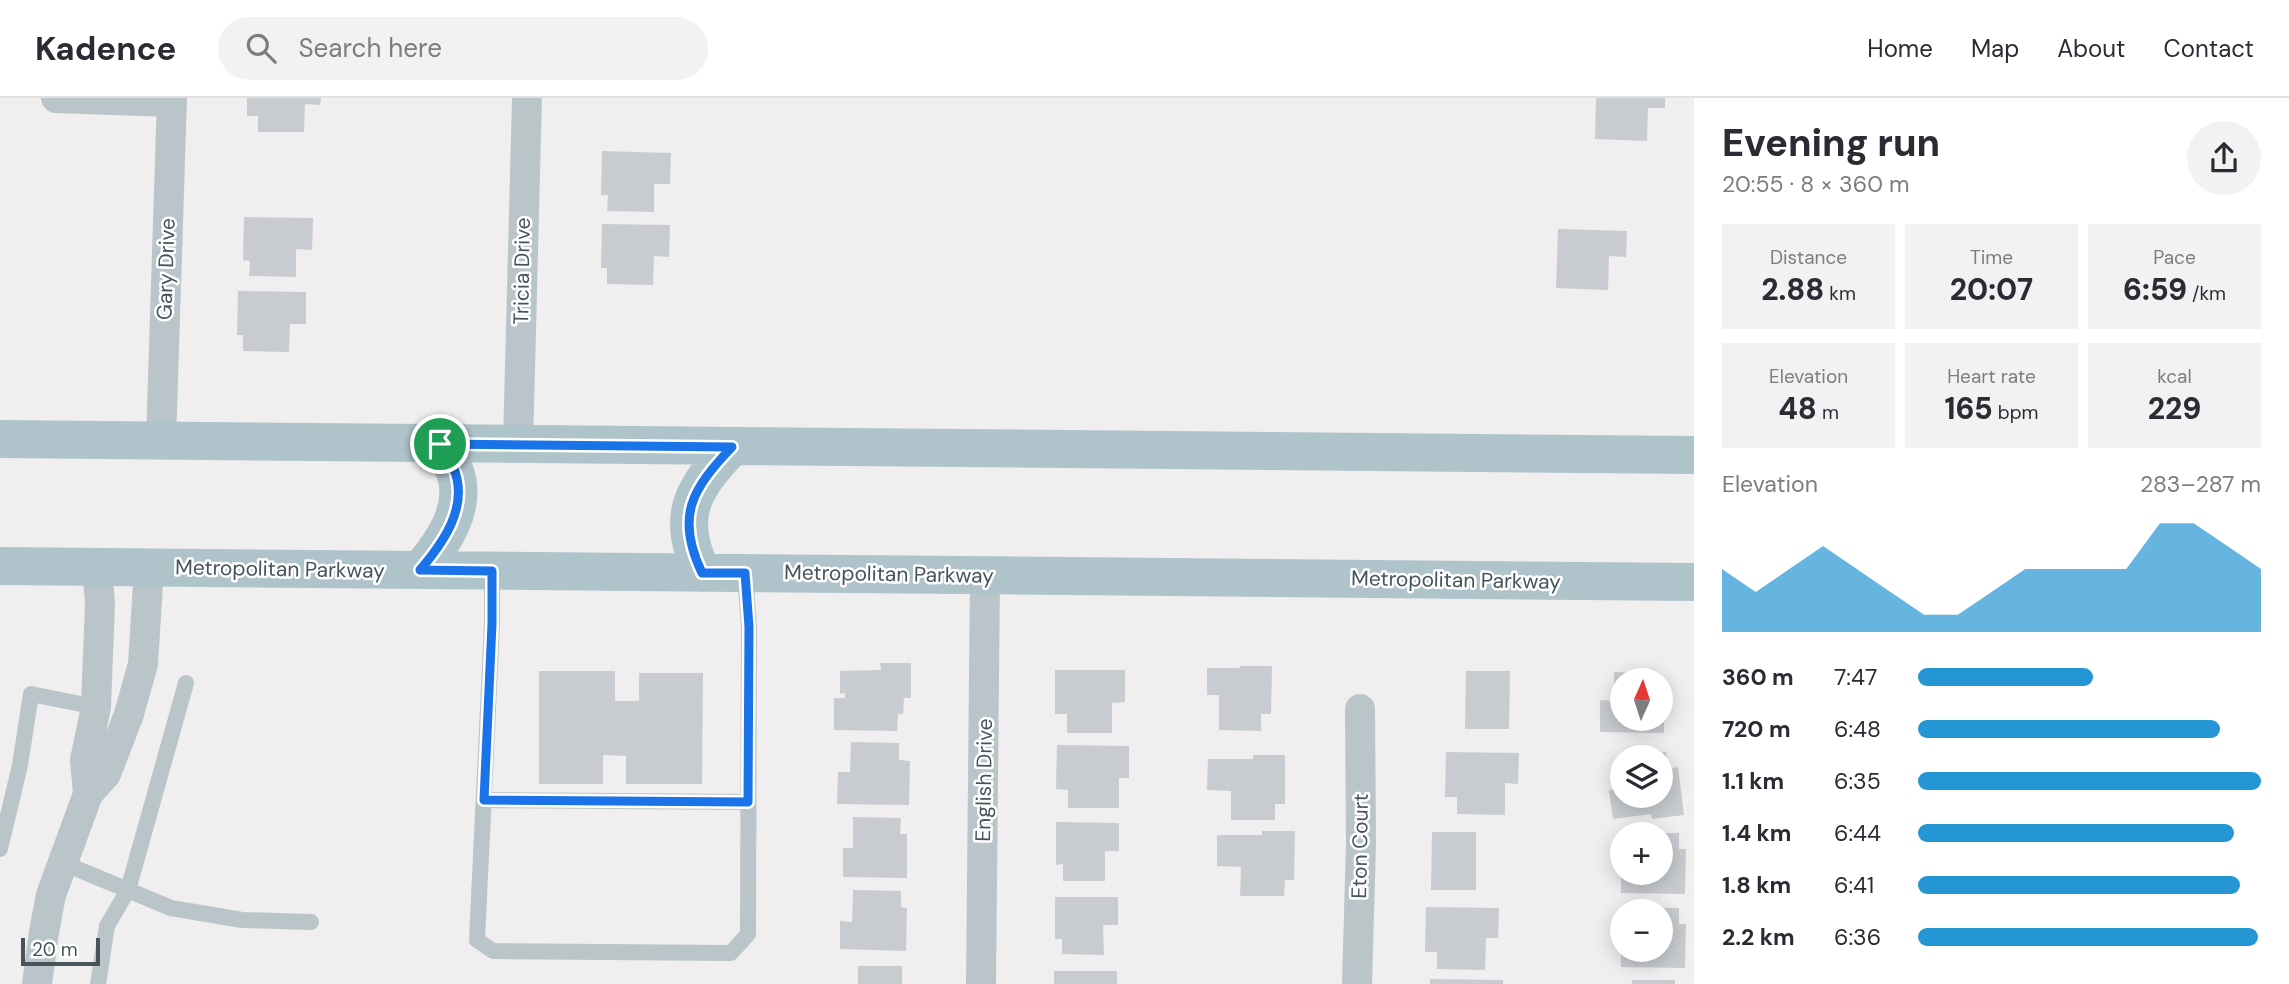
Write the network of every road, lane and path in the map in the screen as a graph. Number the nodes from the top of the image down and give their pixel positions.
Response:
1 (56, 98) edge
2 (527, 98) edge
3 (172, 100) edge
4 (0, 439) edge
5 (161, 441) junction
6 (440, 444) junction
7 (519, 444) junction
8 (732, 447) junction
9 (1694, 455) edge
10 (0, 566) edge
11 (97, 566) junction
12 (149, 568) junction
13 (420, 570) junction
14 (492, 571) junction
15 (702, 573) junction
16 (745, 573) junction
17 (985, 575) junction
18 (1694, 582) edge
19 (186, 683) dead end
20 (96, 708) junction
21 (1360, 709) dead end
22 (129, 714) junction
23 (88, 794) junction
24 (484, 800) junction
25 (748, 802) junction
26 (0, 849) edge
27 (63, 863) junction
28 (128, 890) junction
29 (311, 922) dead end
30 (37, 984) edge
31 (98, 984) edge
32 (981, 984) edge
33 (1357, 984) edge

1 - 3 street
2 - 7 street, Tricia Drive
3 - 5 street, Gary Drive
4 - 5 main road
5 - 6 main road
6 - 7 main road
6 - 13 main road
7 - 8 main road
8 - 9 main road
8 - 15 main road
10 - 11 main road, Metropolitan Parkway
11 - 12 main road, Metropolitan Parkway
11 - 20 street
12 - 13 main road, Metropolitan Parkway
12 - 22 street
13 - 14 main road, Metropolitan Parkway
14 - 15 main road, Metropolitan Parkway
14 - 24 lane
15 - 16 main road, Metropolitan Parkway
16 - 17 main road, Metropolitan Parkway
16 - 25 lane
17 - 18 main road, Metropolitan Parkway
17 - 32 street, English Drive
19 - 28 lane
20 - 22 street
20 - 23 street
20 - 26 lane
21 - 33 street, Eton Court
22 - 23 street
23 - 27 street
24 - 25 lane
24 - 25 lane
27 - 28 lane
27 - 30 street
28 - 29 lane
28 - 31 lane

